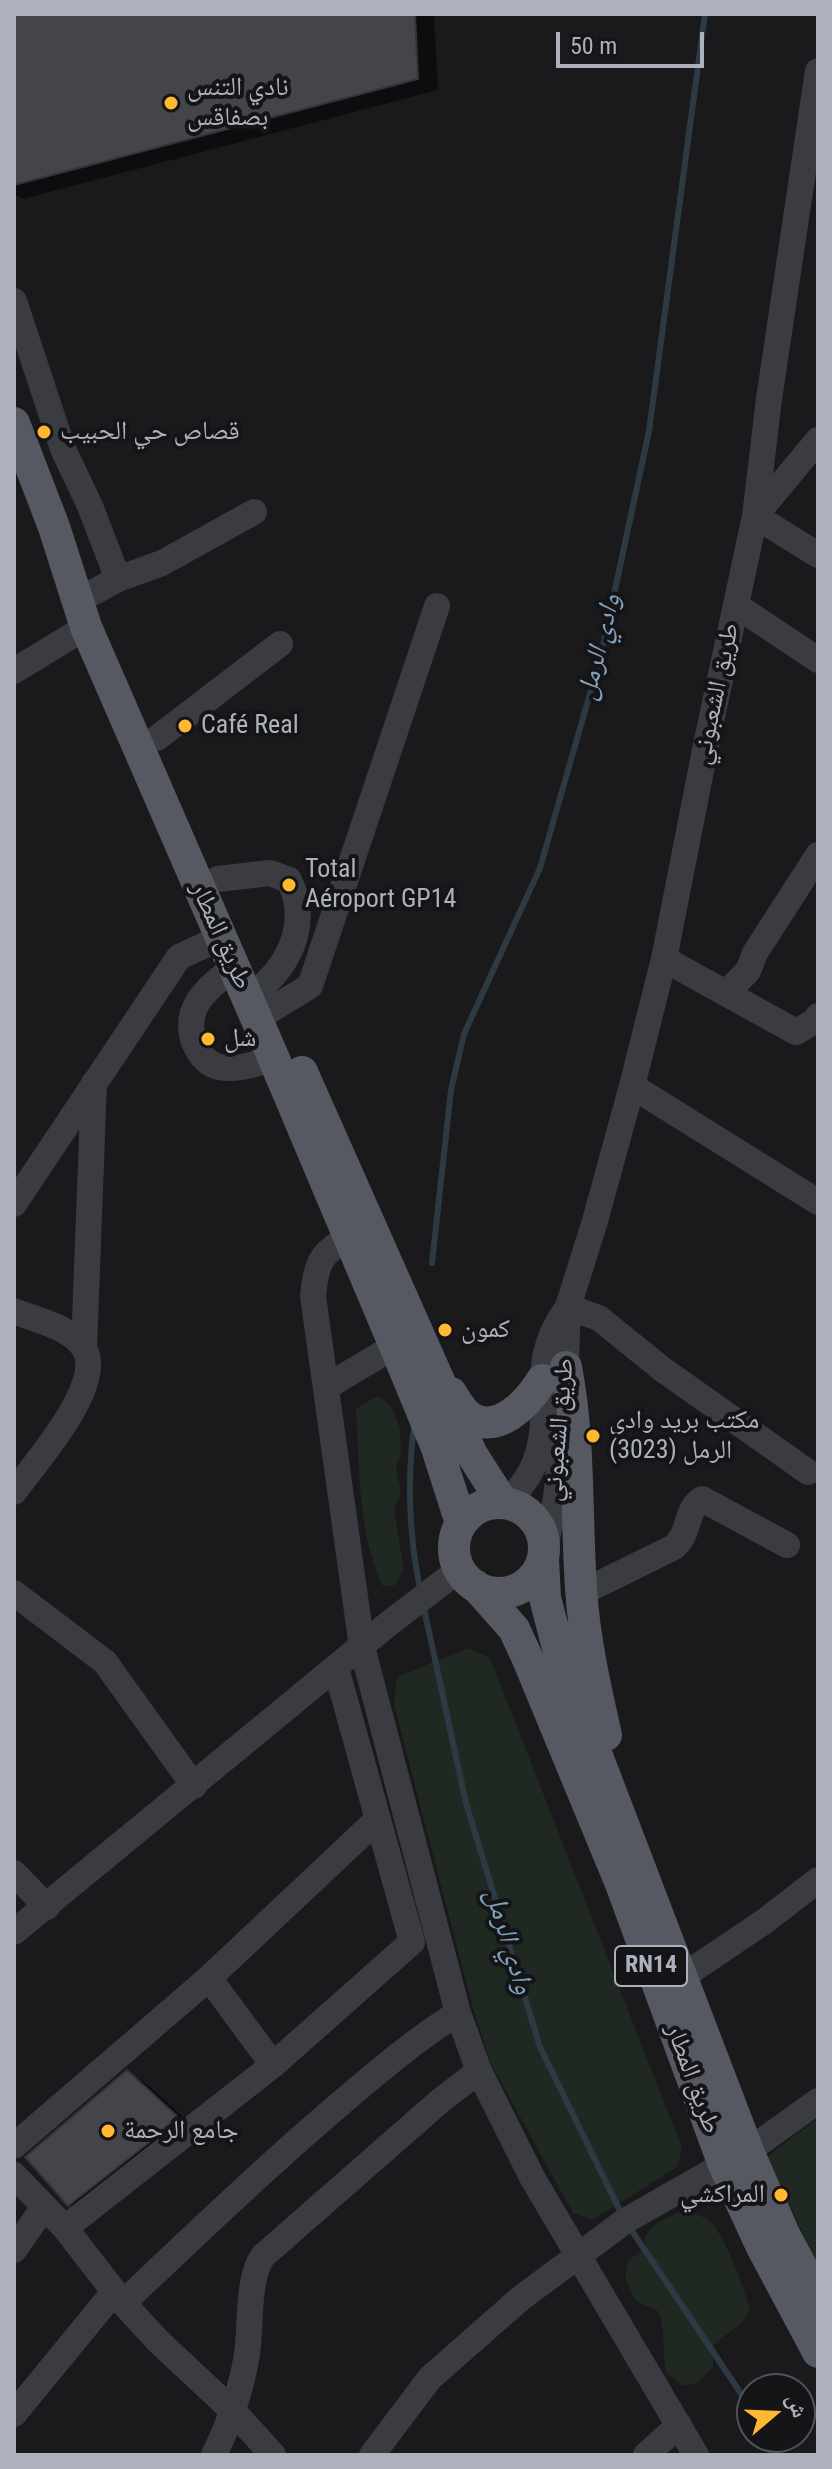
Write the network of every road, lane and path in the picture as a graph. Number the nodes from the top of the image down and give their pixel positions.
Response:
1 (818, 71) edge
2 (14, 301) edge
3 (14, 423) edge
4 (816, 449) edge
5 (254, 512) dead end
6 (755, 516) junction
7 (818, 555) edge
8 (94, 600) junction
9 (437, 606) dead end
10 (737, 606) junction
11 (280, 644) dead end
12 (818, 660) edge
13 (14, 671) edge
14 (157, 738) junction
15 (818, 855) edge
16 (218, 879) junction
17 (220, 938) junction
18 (664, 959) junction
19 (234, 967) junction
20 (726, 993) junction
21 (265, 1005) junction
22 (818, 1016) edge
23 (274, 1059) junction
24 (94, 1083) junction
25 (632, 1086) junction
26 (818, 1202) edge
27 (14, 1204) edge
28 (349, 1238) junction
29 (568, 1307) junction
30 (14, 1311) edge
31 (395, 1346) junction
32 (84, 1348) junction
33 (554, 1373) junction
34 (438, 1377) junction
35 (326, 1387) junction
36 (808, 1472) dead end
37 (14, 1492) edge
38 (505, 1503) junction
39 (461, 1523) junction
40 (787, 1545) dead end
41 (543, 1555) junction
42 (468, 1578) junction
43 (14, 1593) edge
44 (581, 1593) junction
45 (362, 1647) junction
46 (336, 1668) junction
47 (194, 1786) junction
48 (377, 1820) junction
49 (14, 1873) edge
50 (643, 1877) junction
51 (818, 1880) edge
52 (47, 1907) junction
53 (14, 1932) edge
54 (425, 1939) junction
55 (682, 1977) junction
56 (209, 1978) junction
57 (458, 2013) junction
58 (273, 2065) junction
59 (479, 2071) junction
60 (818, 2101) edge
61 (14, 2146) edge
62 (736, 2158) junction
63 (14, 2175) edge
64 (44, 2207) junction
65 (65, 2228) junction
66 (14, 2250) edge
67 (577, 2255) junction
68 (118, 2298) junction
69 (818, 2298) edge
70 (818, 2352) edge
71 (234, 2412) junction
72 (14, 2414) edge
73 (679, 2425) junction
74 (214, 2455) edge
75 (273, 2455) edge
76 (372, 2455) edge
77 (646, 2455) edge
78 (696, 2455) edge

1 - 6 street, طريق الشعبوني
2 - 8 street
3 - 8 main road, طريق المطار / RN14
4 - 6 street
5 - 8 street
6 - 7 street
6 - 10 street, طريق الشعبوني
8 - 13 street
8 - 14 main road, طريق المطار / RN14
8 - 17 main road, طريق المطار / RN14
9 - 21 street
10 - 12 street
10 - 18 street, طريق الشعبوني
11 - 14 street
14 - 16 main road, طريق المطار / RN14
15 - 20 street
16 - 21 main road, طريق المطار / RN14
16 - 21 street
17 - 19 main road, طريق المطار / RN14
17 - 24 street
18 - 20 street
18 - 25 street, طريق الشعبوني
19 - 21 main road, طريق المطار / RN14
19 - 23 street
20 - 22 street
21 - 23 main road, طريق المطار / RN14
21 - 34 main road, طريق المطار / RN14
23 - 28 main road, طريق المطار / RN14
24 - 27 street
24 - 32 street
25 - 26 street
25 - 29 street, طريق الشعبوني
28 - 31 main road, طريق المطار / RN14
28 - 35 street
29 - 33 street, طريق الشعبوني
29 - 36 street
30 - 32 street
31 - 35 street
31 - 39 main road, طريق المطار / RN14
32 - 37 street
33 - 34 main road
33 - 38 street, طريق الشعبوني
33 - 41 street, طريق الشعبوني
33 - 44 main road
34 - 38 main road, طريق المطار / RN14
35 - 45 street
38 - 39 main road
38 - 41 main road, RN14
39 - 42 main road, RN14
40 - 44 street
41 - 42 main road
41 - 50 main road, طريق المطار / RN14
42 - 45 street
42 - 62 main road, طريق المطار / RN14
43 - 47 street
44 - 50 main road
45 - 46 street
45 - 54 street
46 - 47 street
46 - 48 street
47 - 52 street
48 - 54 street
48 - 56 street
49 - 52 street
50 - 55 main road, طريق المطار / RN14
51 - 55 street
52 - 53 street
54 - 57 street
54 - 58 street
55 - 62 main road, طريق المطار / RN14
56 - 58 street
56 - 61 street
57 - 59 street
57 - 68 street
58 - 65 street
59 - 67 street
59 - 71 street
60 - 62 street
62 - 67 street
62 - 69 main road, طريق المطار / RN14
62 - 70 main road, طريق المطار / RN14
63 - 64 street
64 - 65 street
64 - 66 street
65 - 68 street
67 - 73 street
67 - 76 street
68 - 71 street
68 - 72 street
71 - 74 street
71 - 75 street
73 - 77 street
73 - 78 street

